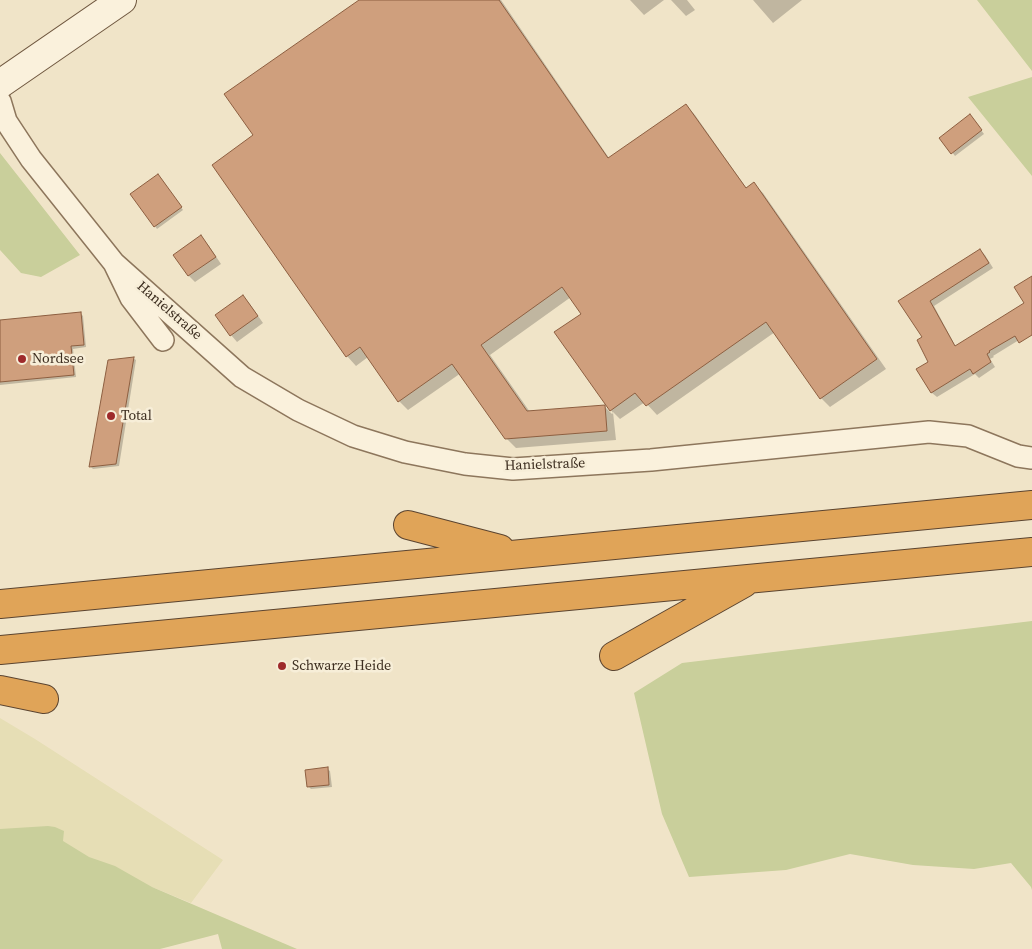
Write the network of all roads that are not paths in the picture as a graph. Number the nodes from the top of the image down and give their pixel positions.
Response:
1 (122, 0) edge
2 (0, 84) edge
3 (0, 101) edge
4 (114, 263) junction
5 (163, 340) dead end
6 (1032, 458) edge
7 (1032, 505) edge
8 (408, 525) dead end
9 (1032, 552) edge
10 (518, 554) junction
11 (754, 578) junction
12 (0, 604) edge
13 (0, 650) edge
14 (614, 656) dead end
15 (0, 690) edge
16 (44, 699) dead end

1 - 2 main road
3 - 4 street, Hanielstraße
4 - 5 street, Hanielstraße
4 - 6 street, Hanielstraße
7 - 10 highway
8 - 10 highway
9 - 11 highway
10 - 12 highway
11 - 13 highway
11 - 14 highway
15 - 16 highway

